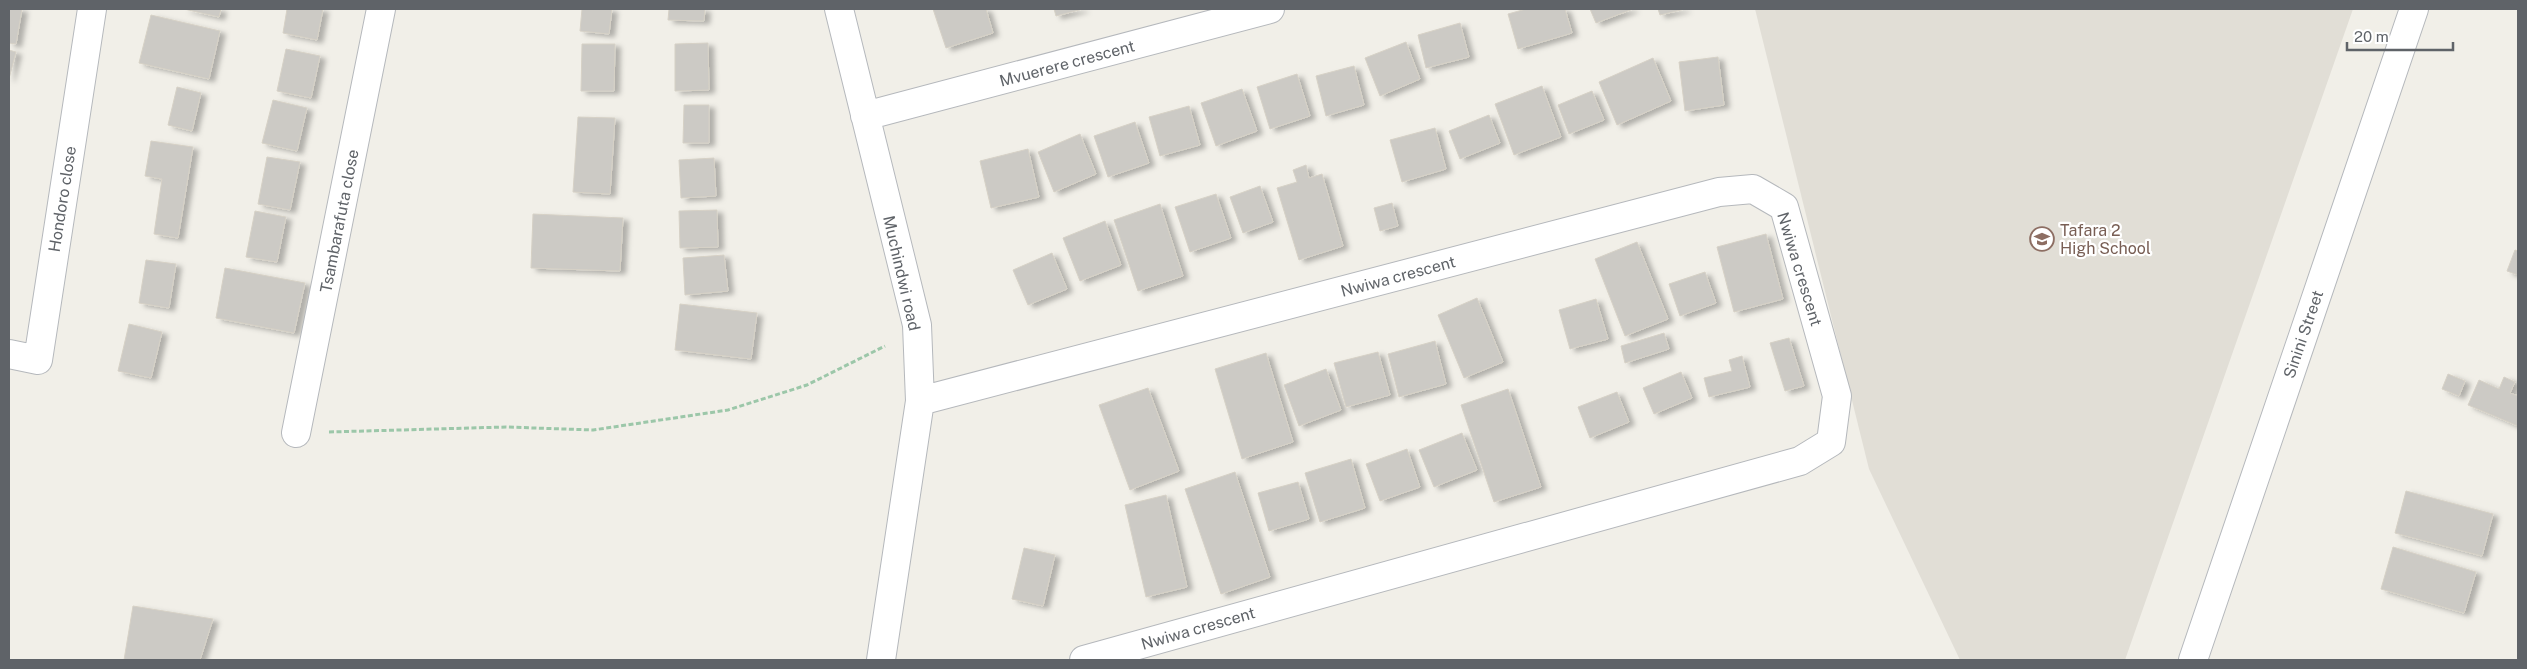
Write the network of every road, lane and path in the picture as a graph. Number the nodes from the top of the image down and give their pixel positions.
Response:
1 (92, 9) edge
2 (381, 9) edge
3 (839, 9) edge
4 (1270, 9) edge
5 (2414, 9) edge
6 (864, 116) junction
7 (917, 325) junction
8 (9, 354) edge
9 (920, 401) junction
10 (296, 433) joint
11 (881, 660) edge
12 (1084, 660) edge
13 (2193, 660) edge

1 - 8 street, Hondoro close
2 - 10 street, Tsambarafuta close
3 - 6 street, Muchindwi road
4 - 6 street, Mvuerere crescent
5 - 13 street, Sinini Street
6 - 7 street, Muchindwi road
7 - 9 street, Muchindwi road
7 - 10 path
9 - 11 street, Muchindwi road
9 - 12 street, Nwiwa crescent

